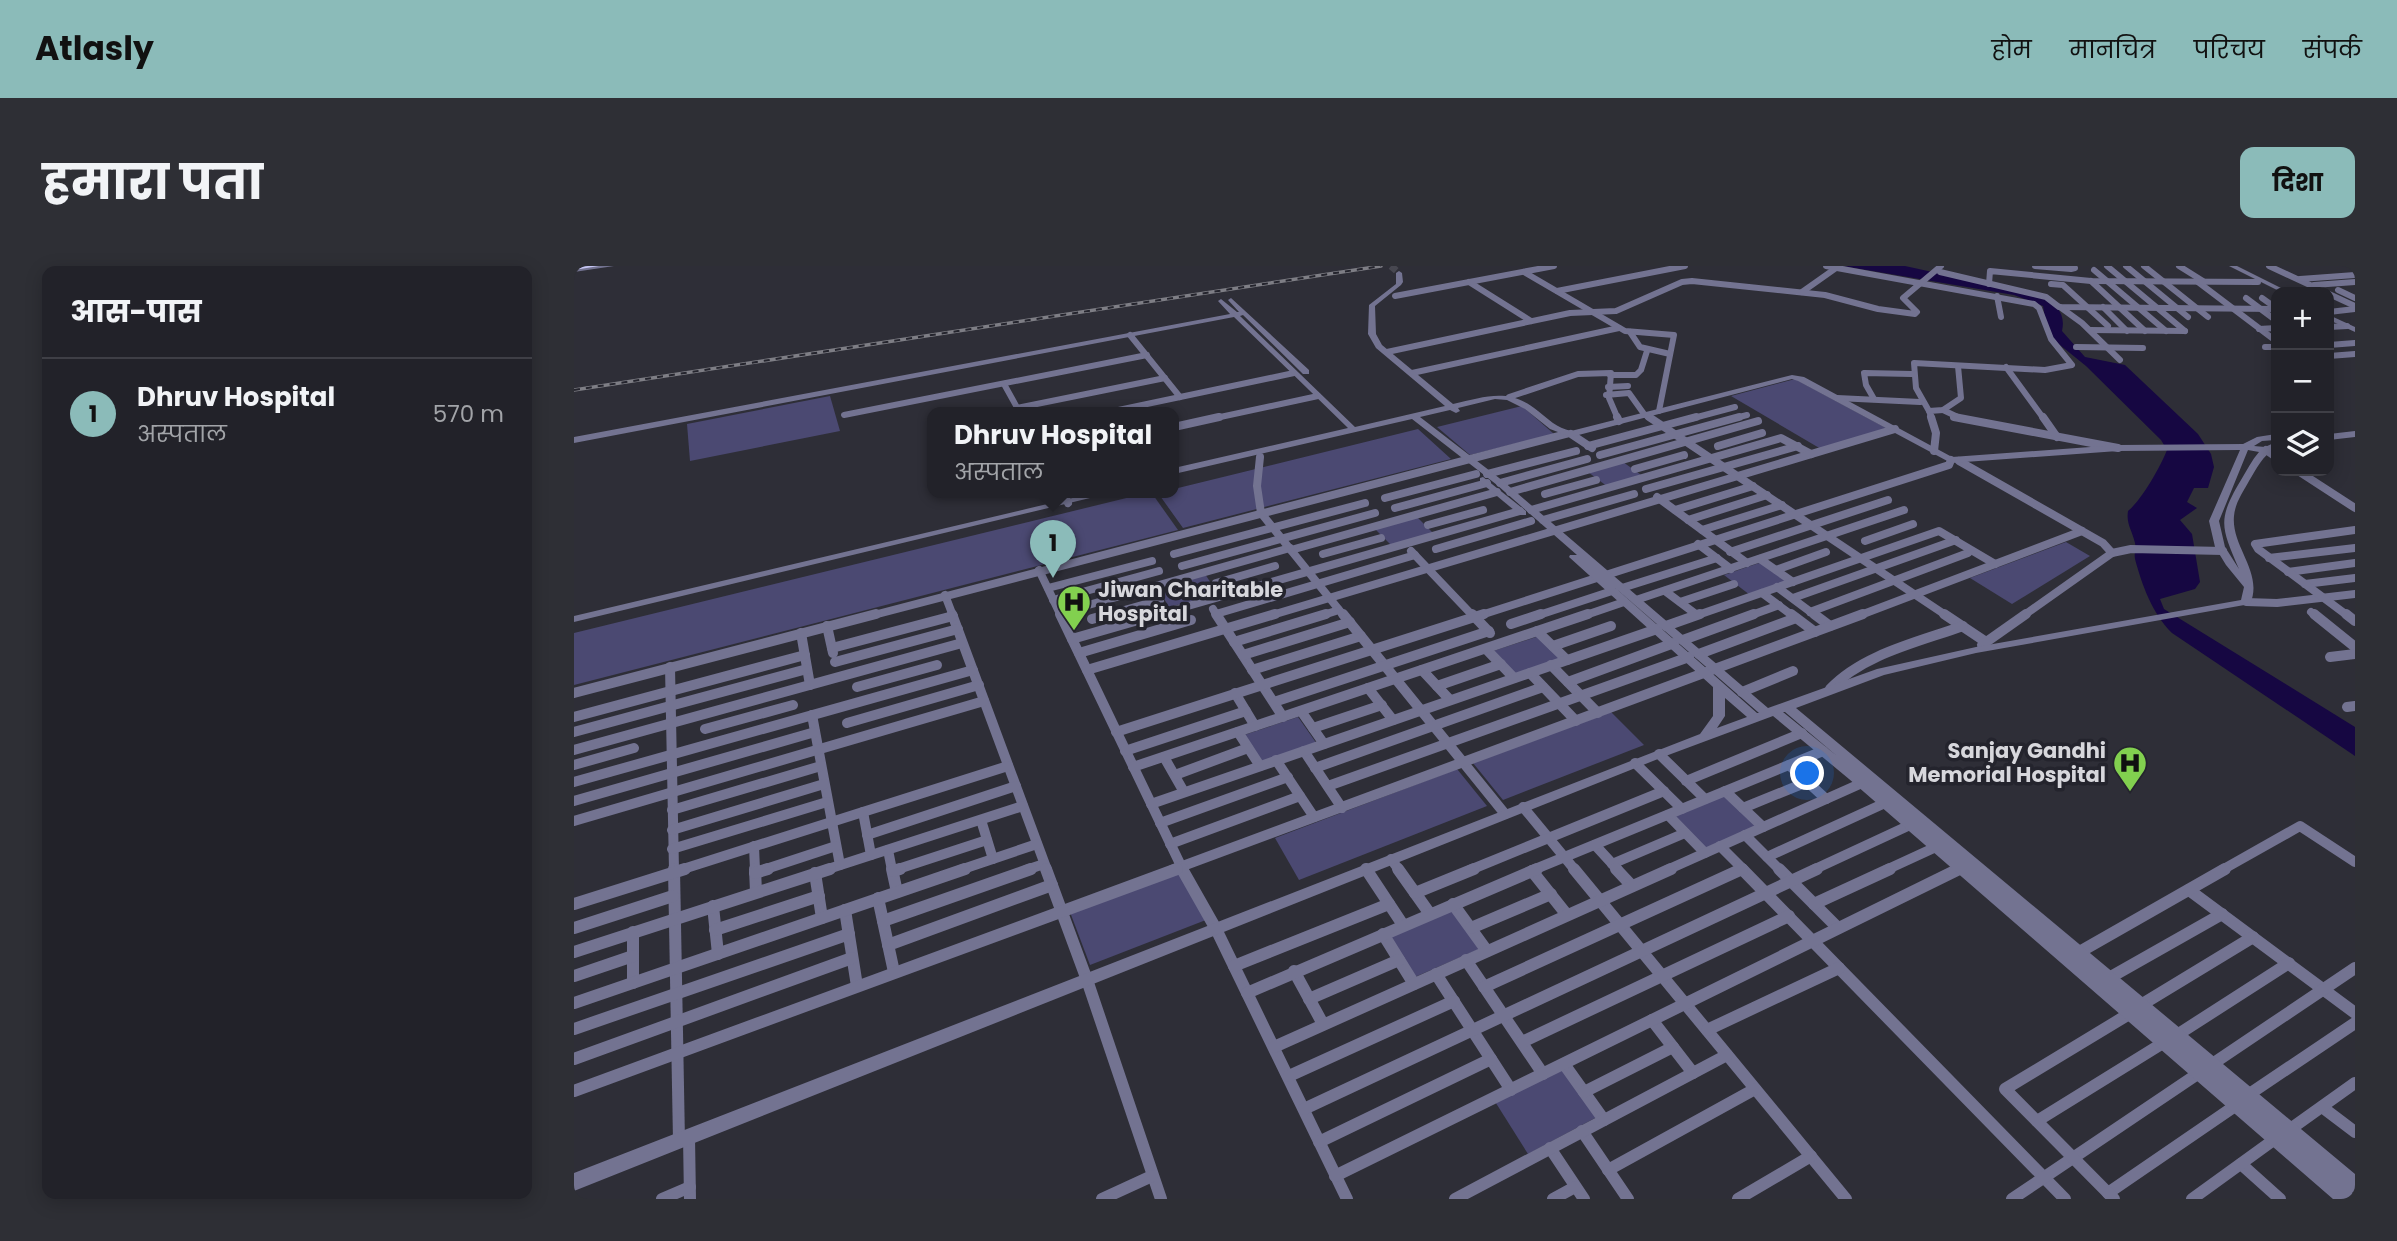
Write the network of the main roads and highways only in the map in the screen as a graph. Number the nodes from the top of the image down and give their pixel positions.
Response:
1 (595, 266) edge
2 (574, 269) edge

1 - 2 highway

